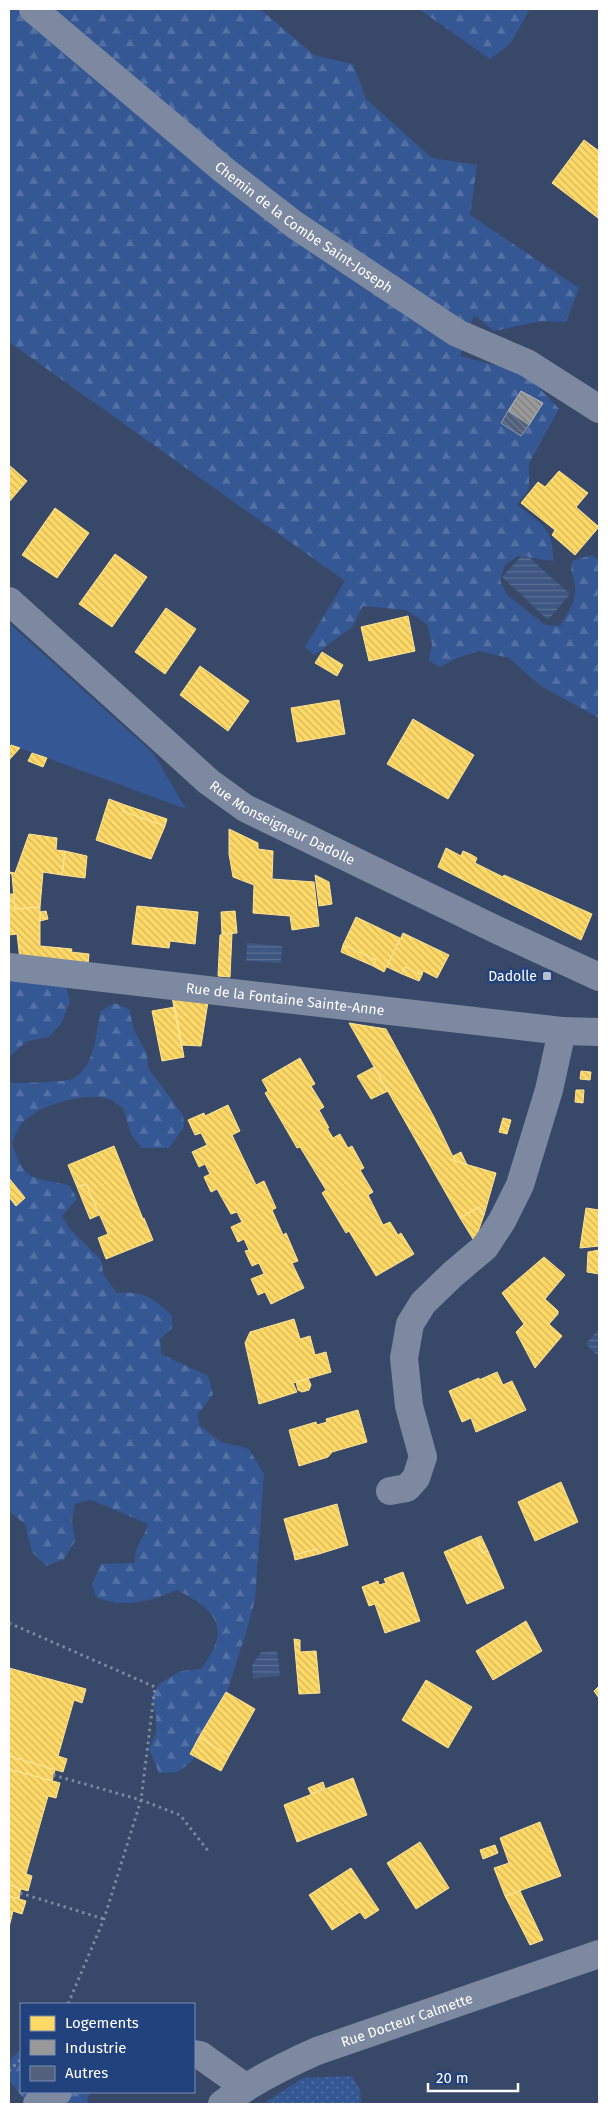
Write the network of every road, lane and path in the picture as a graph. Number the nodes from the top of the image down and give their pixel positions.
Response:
1 (33, 9) edge
2 (599, 409) edge
3 (9, 601) edge
4 (9, 967) edge
5 (599, 977) edge
6 (562, 1032) junction
7 (599, 1032) edge
8 (390, 1491) dead end
9 (9, 1623) edge
10 (53, 1775) dead end
11 (141, 1800) junction
12 (210, 1852) dead end
13 (20, 1894) dead end
14 (104, 1919) junction
15 (599, 1954) edge
16 (68, 2003) edge
17 (195, 2054) edge
18 (20, 2060) edge
19 (9, 2070) edge
20 (245, 2087) junction
21 (56, 2093) edge
22 (37, 2104) edge
23 (222, 2104) edge

1 - 2 street, Chemin de la Combe Saint-Joseph
3 - 5 street, Rue Monseigneur Dadolle
4 - 6 street, Rue de la Fontaine Sainte-Anne
6 - 7 street, Rue de la Fontaine Sainte-Anne
6 - 8 street
9 - 11 path
10 - 11 path
11 - 12 path
11 - 14 path
13 - 14 path
14 - 16 path
15 - 20 street, Rue Docteur Calmette
17 - 20 street
18 - 19 path
20 - 23 street, Rue Docteur Calmette
21 - 22 street

